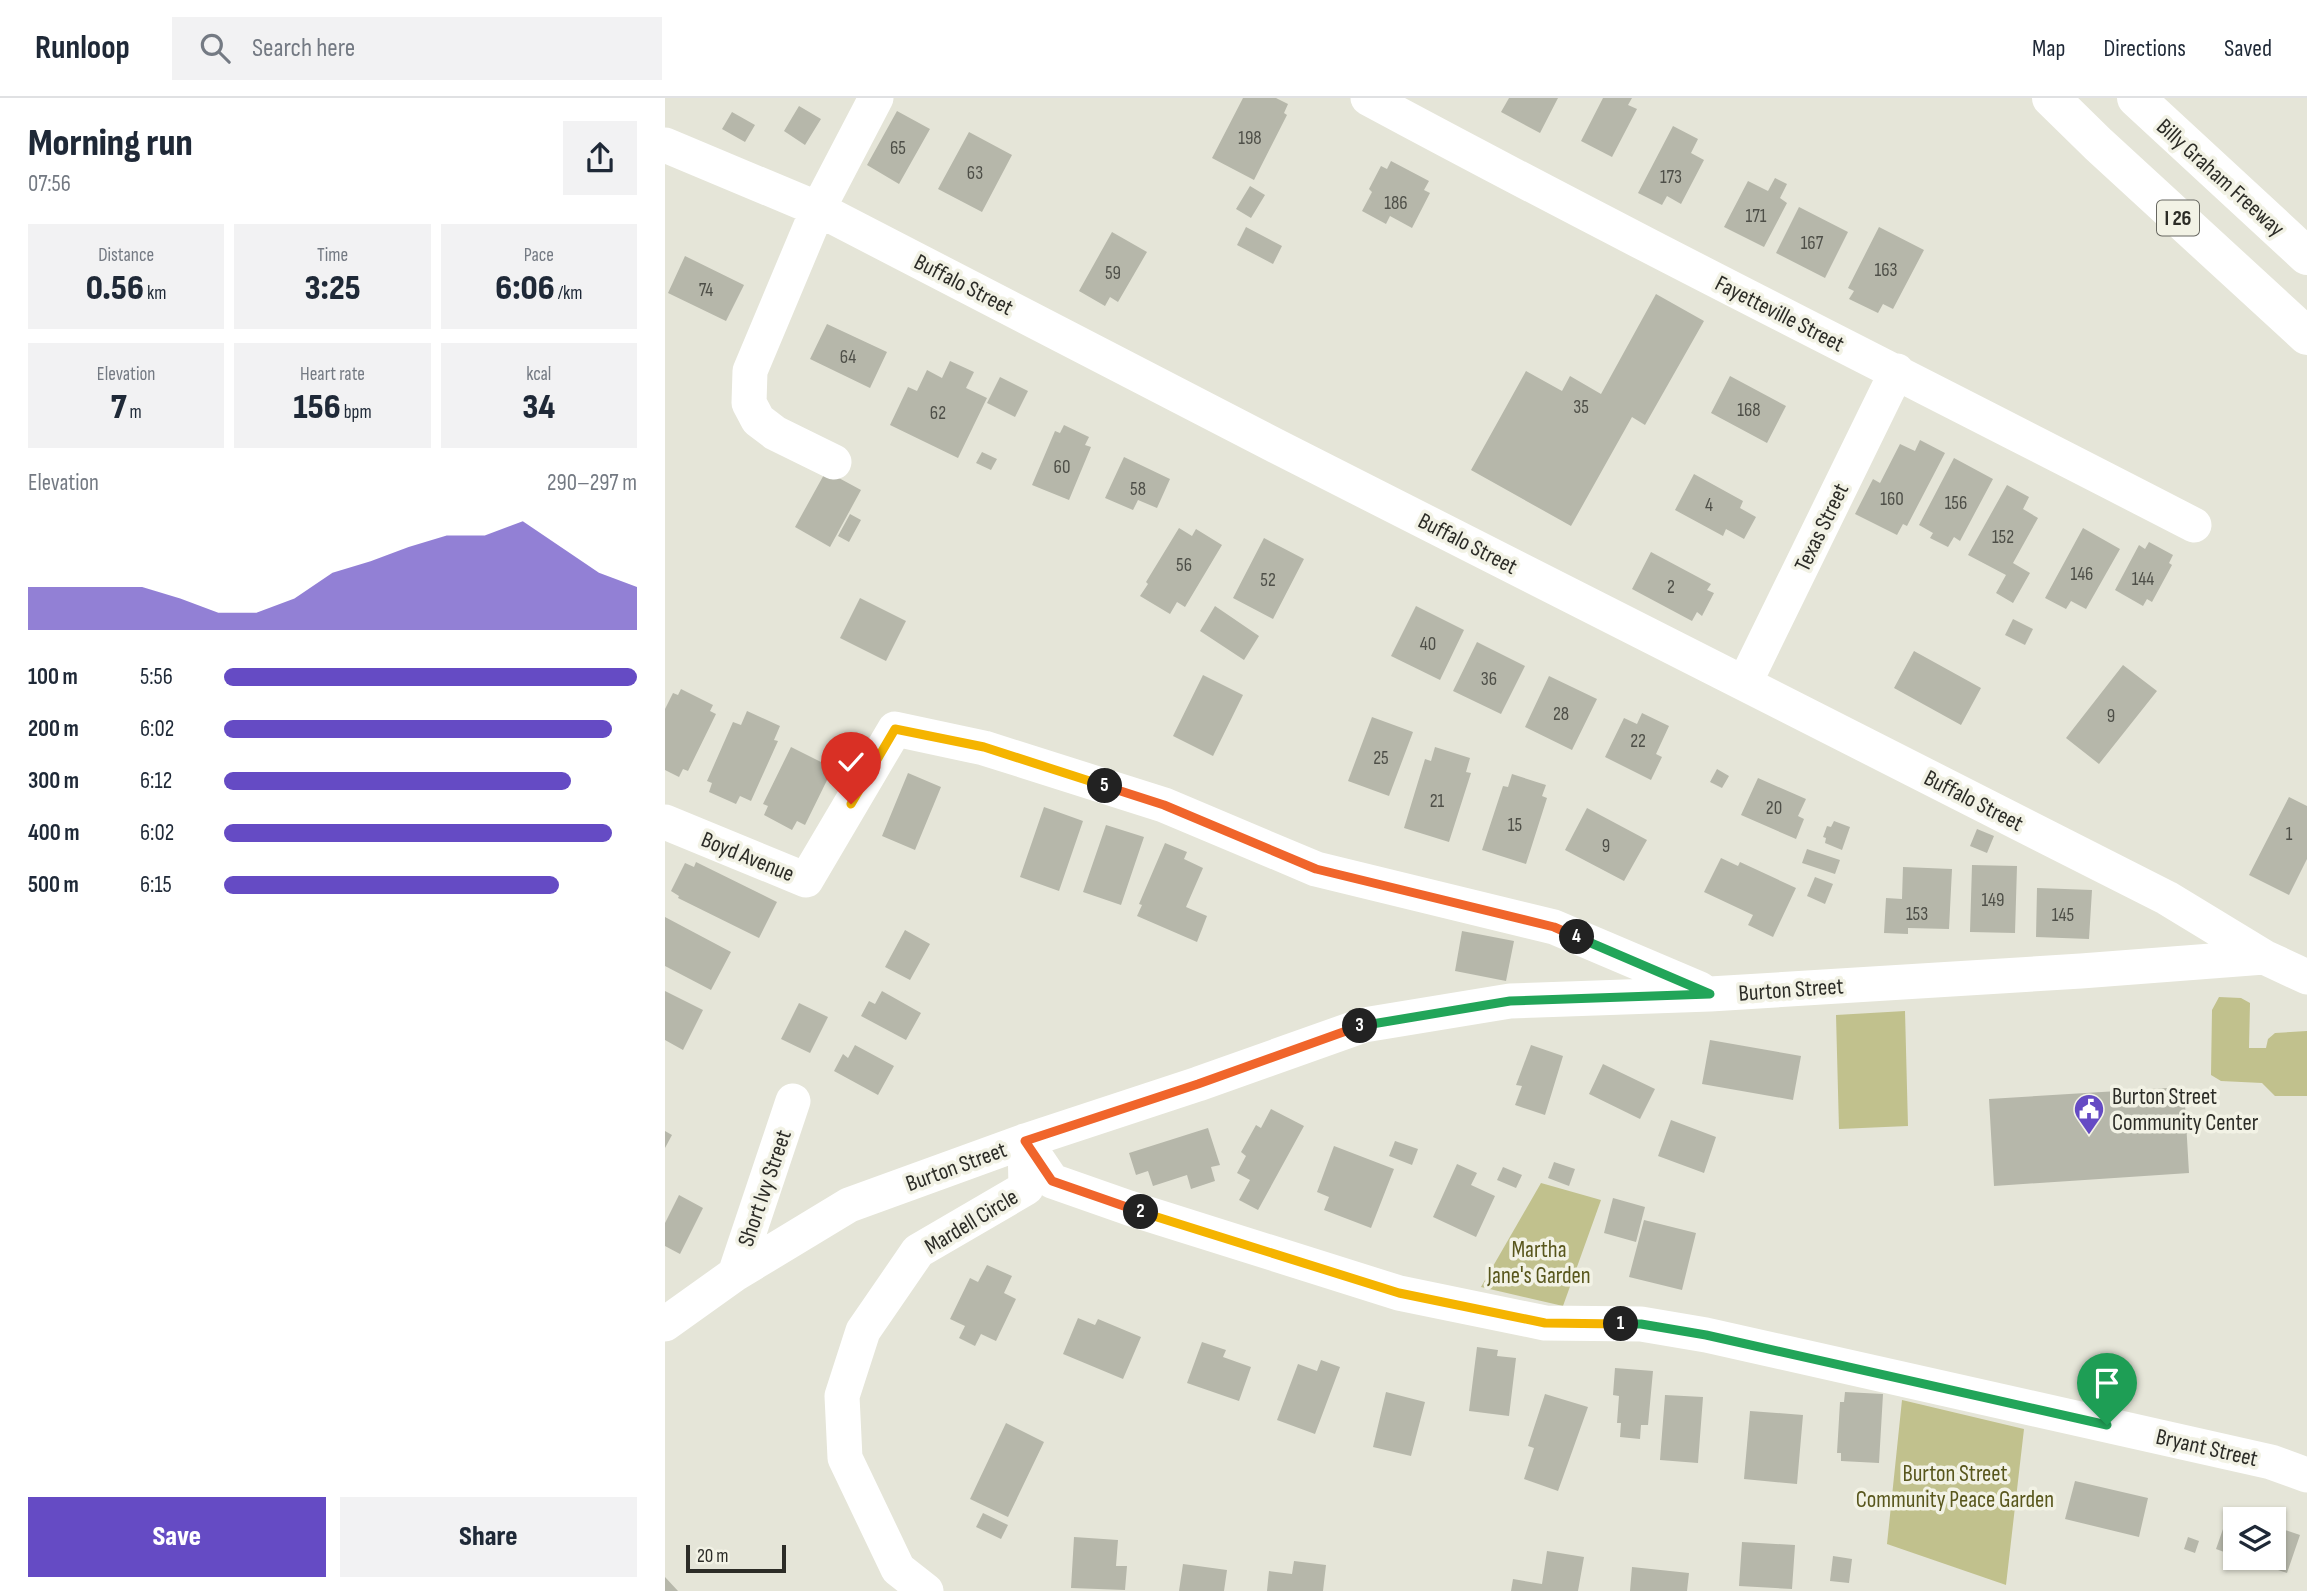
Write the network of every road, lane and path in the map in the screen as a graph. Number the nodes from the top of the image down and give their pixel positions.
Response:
1 (876, 98) edge
2 (1368, 98) edge
3 (2051, 98) edge
4 (2136, 98) edge
5 (665, 145) edge
6 (818, 209) junction
7 (2307, 256) edge
8 (2307, 336) edge
9 (1897, 371) junction
10 (834, 462) dead end
11 (2194, 525) dead end
12 (1745, 682) junction
13 (665, 822) edge
14 (2264, 957) junction
15 (2307, 977) edge
16 (1710, 994) junction
17 (793, 1101) dead end
18 (1025, 1141) junction
19 (735, 1274) junction
20 (665, 1324) edge
21 (2307, 1475) edge
22 (926, 1591) edge

1 - 6 street
2 - 9 street, Fayetteville Street
3 - 8 highway, I 26
4 - 7 highway, Billy Graham Freeway / I 26
5 - 6 street, Buffalo Street
6 - 10 street
6 - 12 street, Buffalo Street
9 - 11 street, Fayetteville Street
9 - 12 street, Texas Street
12 - 14 street, Buffalo Street
13 - 16 street, Boyd Avenue
14 - 15 street, Burton Street
14 - 16 street, Burton Street
16 - 18 street, Burton Street
17 - 19 street, Short Ivy Street
18 - 19 street, Burton Street
18 - 21 street, Bryant Street
18 - 22 street, Mardell Circle
19 - 20 street, Burton Street

